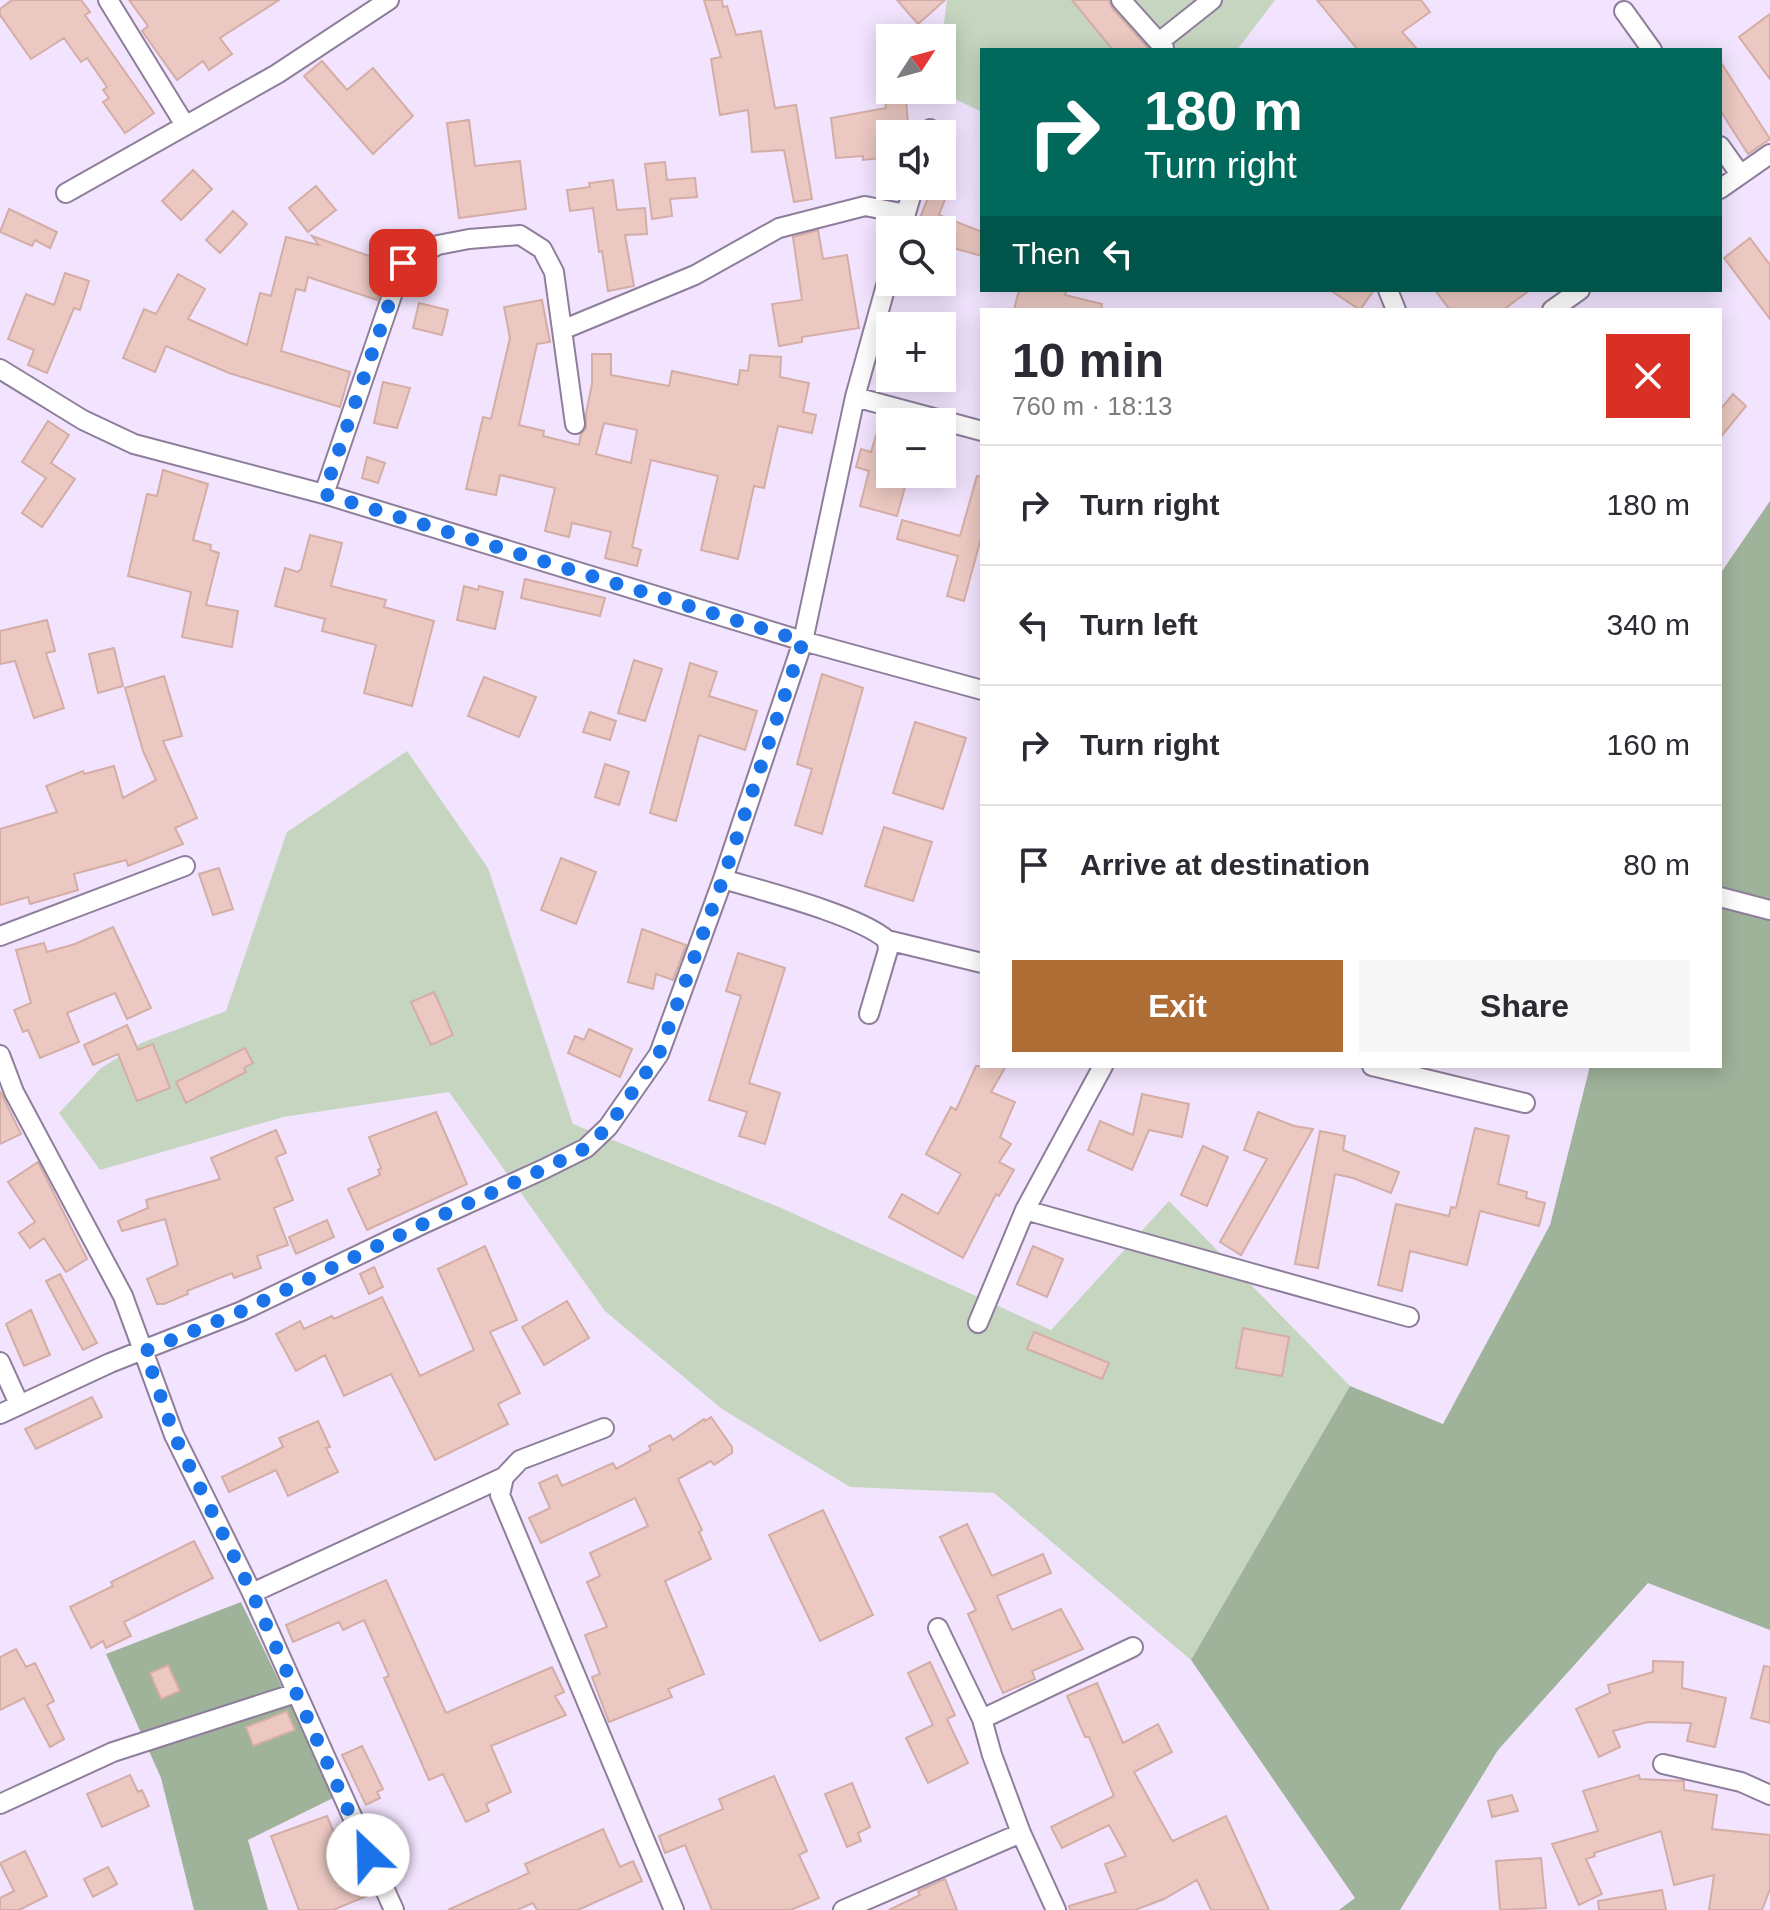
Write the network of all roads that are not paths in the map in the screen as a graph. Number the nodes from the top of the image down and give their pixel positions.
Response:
1 (108, 0) edge
2 (389, 0) edge
3 (1121, 0) edge
4 (1212, 0) edge
5 (1624, 11) dead end
6 (1162, 46) edge
7 (1651, 48) edge
8 (185, 125) junction
9 (1722, 149) edge
10 (1770, 154) edge
11 (1740, 174) junction
12 (1722, 188) edge
13 (66, 193) dead end
14 (889, 216) edge
15 (1577, 292) edge
16 (883, 296) edge
17 (1555, 308) edge
18 (562, 330) junction
19 (0, 369) edge
20 (855, 397) junction
21 (575, 424) dead end
22 (980, 430) edge
23 (324, 494) junction
24 (803, 641) junction
25 (980, 689) edge
26 (185, 866) dead end
27 (723, 879) junction
28 (1722, 898) edge
29 (1770, 910) edge
30 (0, 936) edge
31 (887, 940) junction
32 (980, 963) edge
33 (869, 1014) dead end
34 (0, 1055) edge
35 (1102, 1068) edge
36 (1380, 1068) edge
37 (1525, 1103) dead end
38 (1025, 1210) junction
39 (1409, 1317) dead end
40 (978, 1323) dead end
41 (145, 1351) junction
42 (0, 1362) edge
43 (19, 1404) junction
44 (0, 1414) edge
45 (604, 1428) dead end
46 (504, 1477) junction
47 (252, 1593) junction
48 (938, 1628) dead end
49 (1133, 1647) dead end
50 (296, 1693) junction
51 (982, 1719) junction
52 (1663, 1764) dead end
53 (1770, 1795) edge
54 (0, 1804) edge
55 (1021, 1833) junction
56 (394, 1910) edge
57 (674, 1910) edge
58 (843, 1910) edge
59 (1056, 1910) edge

1 - 8 street
2 - 8 street
3 - 6 street
4 - 6 street
5 - 7 street
8 - 13 street
9 - 11 street
10 - 11 street
11 - 12 street
14 - 18 street
15 - 17 street
16 - 20 street
18 - 21 street
18 - 23 street
19 - 23 street
20 - 22 street
20 - 24 street
23 - 24 street
24 - 25 street
24 - 27 street
26 - 30 street
27 - 31 street
27 - 41 street
28 - 29 street
31 - 32 street
31 - 33 street
34 - 41 street
35 - 38 street
36 - 37 street
38 - 39 street
38 - 40 street
41 - 43 street
41 - 47 street
42 - 43 street
43 - 44 street
45 - 46 street
46 - 47 street
46 - 57 street
47 - 50 street
48 - 51 street
49 - 51 street
50 - 54 street
50 - 56 street
51 - 55 street
52 - 53 street
55 - 58 street
55 - 59 street

